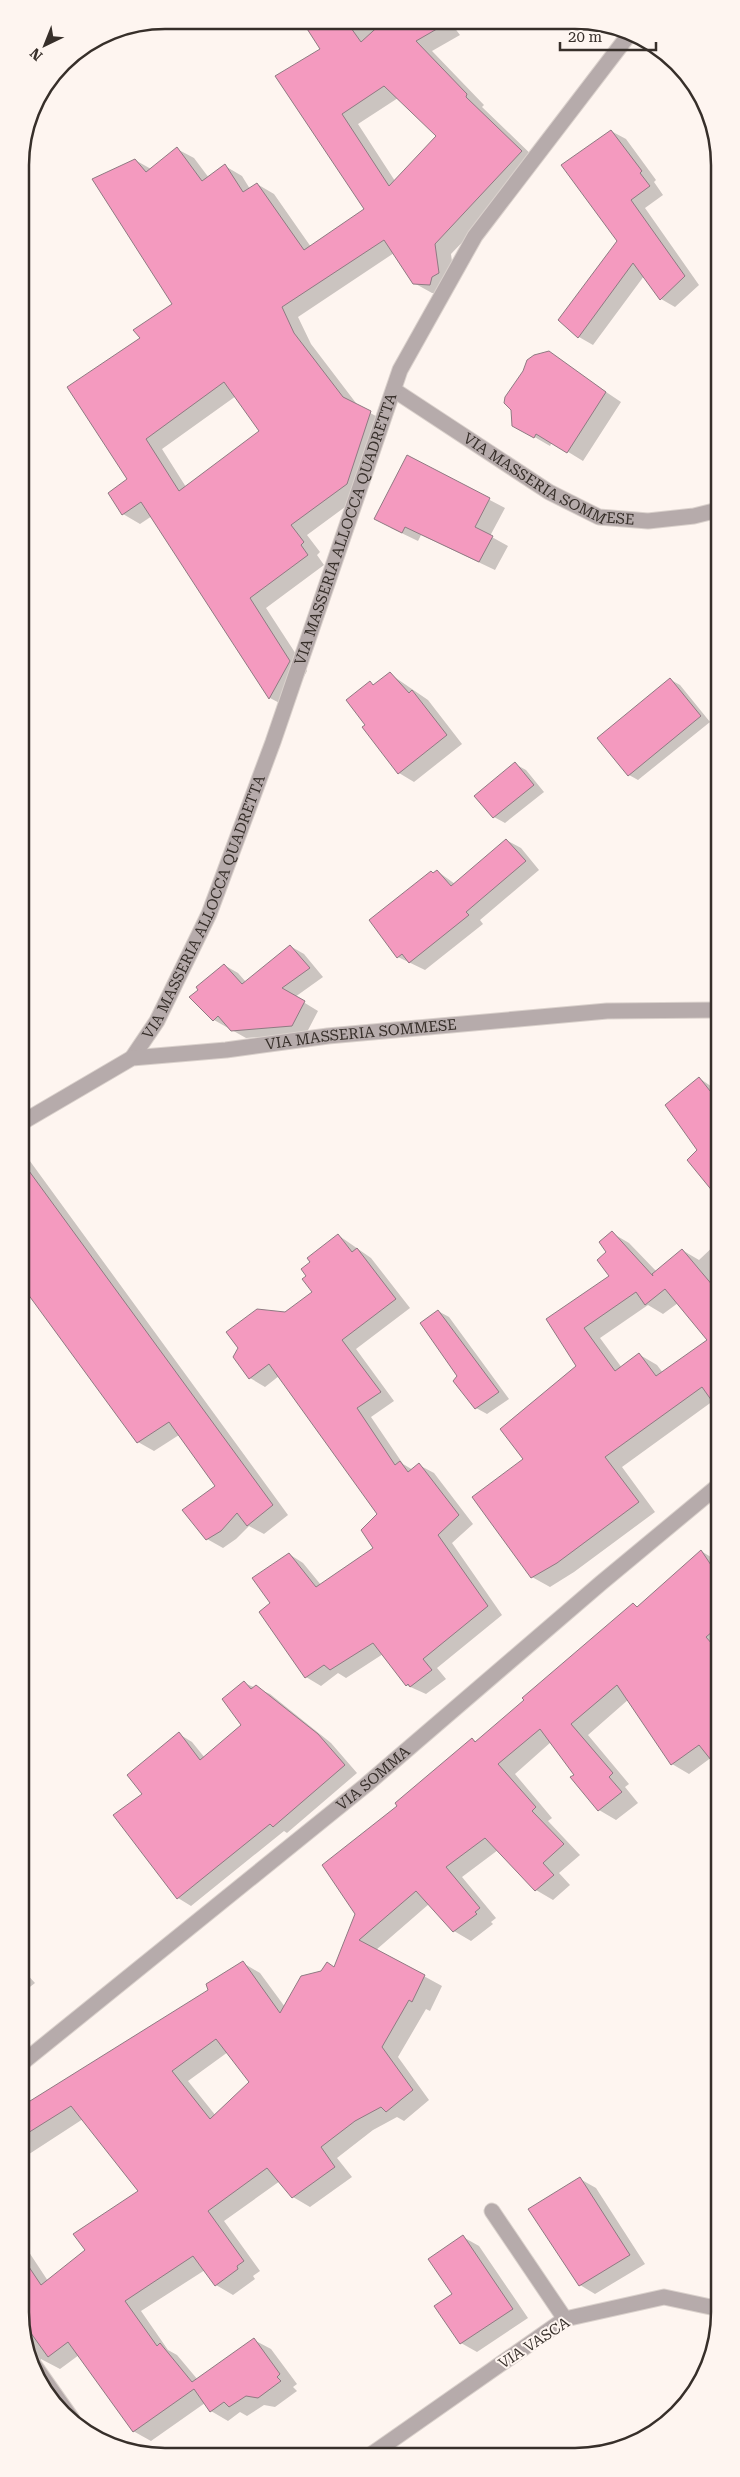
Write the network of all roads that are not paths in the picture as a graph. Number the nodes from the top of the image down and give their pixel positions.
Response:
1 (626, 39) edge
2 (394, 390) junction
3 (711, 512) edge
4 (711, 1010) edge
5 (132, 1058) junction
6 (29, 1118) edge
7 (711, 1492) edge
8 (29, 2057) edge
9 (492, 2211) dead end
10 (711, 2307) edge
11 (565, 2319) junction
12 (381, 2448) edge

1 - 2 street, VIA MASSERIA ALLOCCA QUADRETTA
2 - 3 street, VIA MASSERIA SOMMESE
2 - 5 street, VIA MASSERIA ALLOCCA QUADRETTA
4 - 5 street, VIA MASSERIA SOMMESE
5 - 6 street, VIA MASSERIA SOMMESE
7 - 8 street, VIA SOMMA
9 - 11 street
10 - 11 street, VIA VASCA
11 - 12 street, VIA VASCA

